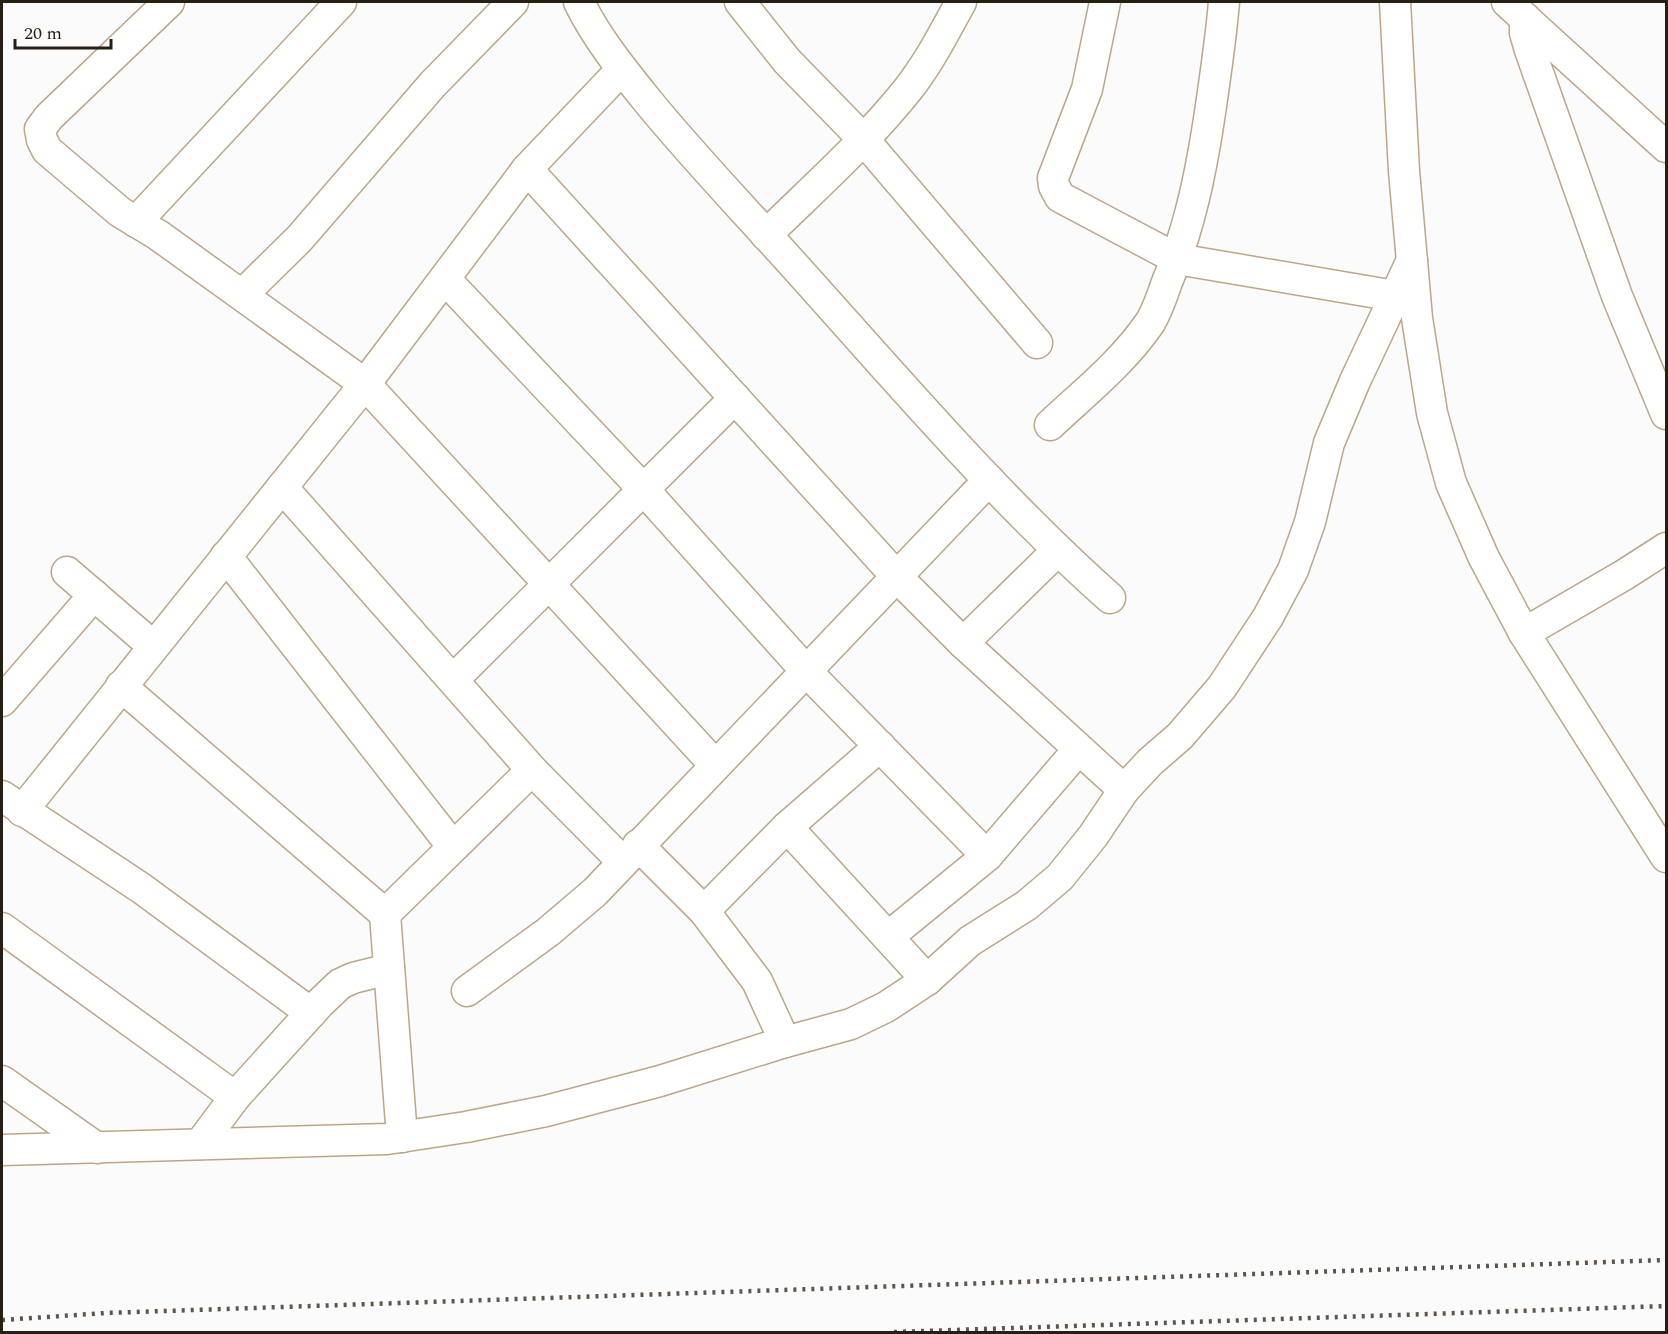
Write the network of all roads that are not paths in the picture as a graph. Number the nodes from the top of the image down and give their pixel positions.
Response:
1 (169, 2) edge
2 (341, 2) edge
3 (513, 2) edge
4 (579, 2) edge
5 (740, 2) edge
6 (961, 2) edge
7 (1105, 2) edge
8 (1224, 2) edge
9 (1395, 2) edge
10 (1516, 10) edge
11 (622, 69) junction
12 (864, 140) junction
13 (1666, 147) edge
14 (527, 169) junction
15 (136, 222) junction
16 (766, 234) junction
17 (1177, 259) junction
18 (1412, 260) junction
19 (445, 279) junction
20 (242, 295) junction
21 (1395, 296) junction
22 (1036, 343) dead end
23 (365, 384) junction
24 (735, 398) junction
25 (1666, 414) edge
26 (1050, 425) dead end
27 (989, 480) junction
28 (282, 487) junction
29 (644, 490) junction
30 (1666, 548) edge
31 (1057, 550) junction
32 (226, 556) junction
33 (67, 572) dead end
34 (897, 577) junction
35 (549, 585) junction
36 (94, 595) junction
37 (1110, 598) dead end
38 (1524, 633) junction
39 (963, 643) junction
40 (153, 646) junction
41 (807, 672) junction
42 (454, 679) junction
43 (121, 686) junction
44 (2, 701) edge
45 (880, 746) junction
46 (1078, 750) junction
47 (715, 765) junction
48 (532, 770) junction
49 (1124, 790) junction
50 (12, 804) edge
51 (787, 827) junction
52 (453, 847) junction
53 (1664, 849) edge
54 (630, 853) junction
55 (987, 856) junction
56 (704, 911) junction
57 (385, 914) junction
58 (2, 928) edge
59 (888, 937) junction
60 (389, 969) junction
61 (927, 980) junction
62 (467, 991) dead end
63 (311, 1013) junction
64 (785, 1042) junction
65 (2, 1081) edge
66 (235, 1097) junction
67 (402, 1137) junction
68 (200, 1144) junction
69 (98, 1148) junction
70 (2, 1150) edge

1 - 15 street
2 - 15 street
3 - 20 street
4 - 11 street
5 - 12 street
6 - 12 street
7 - 17 street
8 - 17 street
9 - 18 street
10 - 13 street
10 - 25 street
11 - 14 street
11 - 16 street
12 - 16 street
12 - 22 street
14 - 19 street
14 - 24 street
15 - 20 street
16 - 27 street
17 - 21 street
17 - 26 street
18 - 21 street
18 - 38 street
19 - 23 street
19 - 29 street
20 - 23 street
21 - 49 street
23 - 28 street
23 - 35 street
24 - 29 street
24 - 34 street
27 - 31 street
27 - 34 street
28 - 32 street
28 - 42 street
29 - 35 street
29 - 41 street
30 - 38 street
31 - 37 street
31 - 39 street
32 - 40 street
32 - 52 street
33 - 36 street
34 - 39 street
34 - 41 street
35 - 42 street
35 - 47 street
36 - 40 street
36 - 44 street
38 - 53 street
39 - 46 street
40 - 43 street
41 - 45 street
41 - 47 street
42 - 48 street
43 - 50 street
43 - 57 street
45 - 51 street
45 - 55 street
46 - 49 street
46 - 55 street
47 - 54 street
48 - 52 street
48 - 54 street
49 - 61 street
50 - 63 street
51 - 56 street
51 - 59 street
52 - 57 street
54 - 56 street
54 - 62 street
55 - 59 street
56 - 64 street
57 - 60 street
58 - 66 street
59 - 61 street
60 - 63 street
60 - 67 street
61 - 64 street
63 - 66 street
64 - 67 street
65 - 69 street
66 - 68 street
67 - 68 street
68 - 69 street
69 - 70 street

